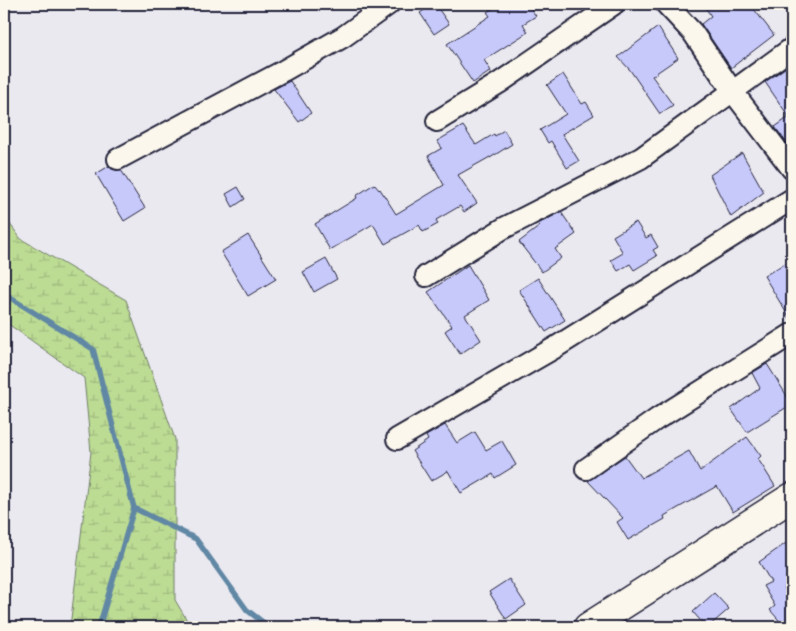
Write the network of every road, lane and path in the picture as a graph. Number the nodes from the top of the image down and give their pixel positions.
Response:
1 (389, 4) edge
2 (614, 4) edge
3 (666, 4) edge
4 (792, 48) edge
5 (733, 92) junction
6 (437, 121) dead end
7 (118, 159) dead end
8 (792, 169) edge
9 (792, 199) edge
10 (426, 276) dead end
11 (792, 334) edge
12 (397, 439) dead end
13 (586, 469) dead end
14 (792, 497) edge
15 (588, 627) edge

1 - 7 street
2 - 6 street
3 - 5 street
4 - 5 street
5 - 8 street
5 - 10 street
9 - 12 street
11 - 13 street
14 - 15 street

